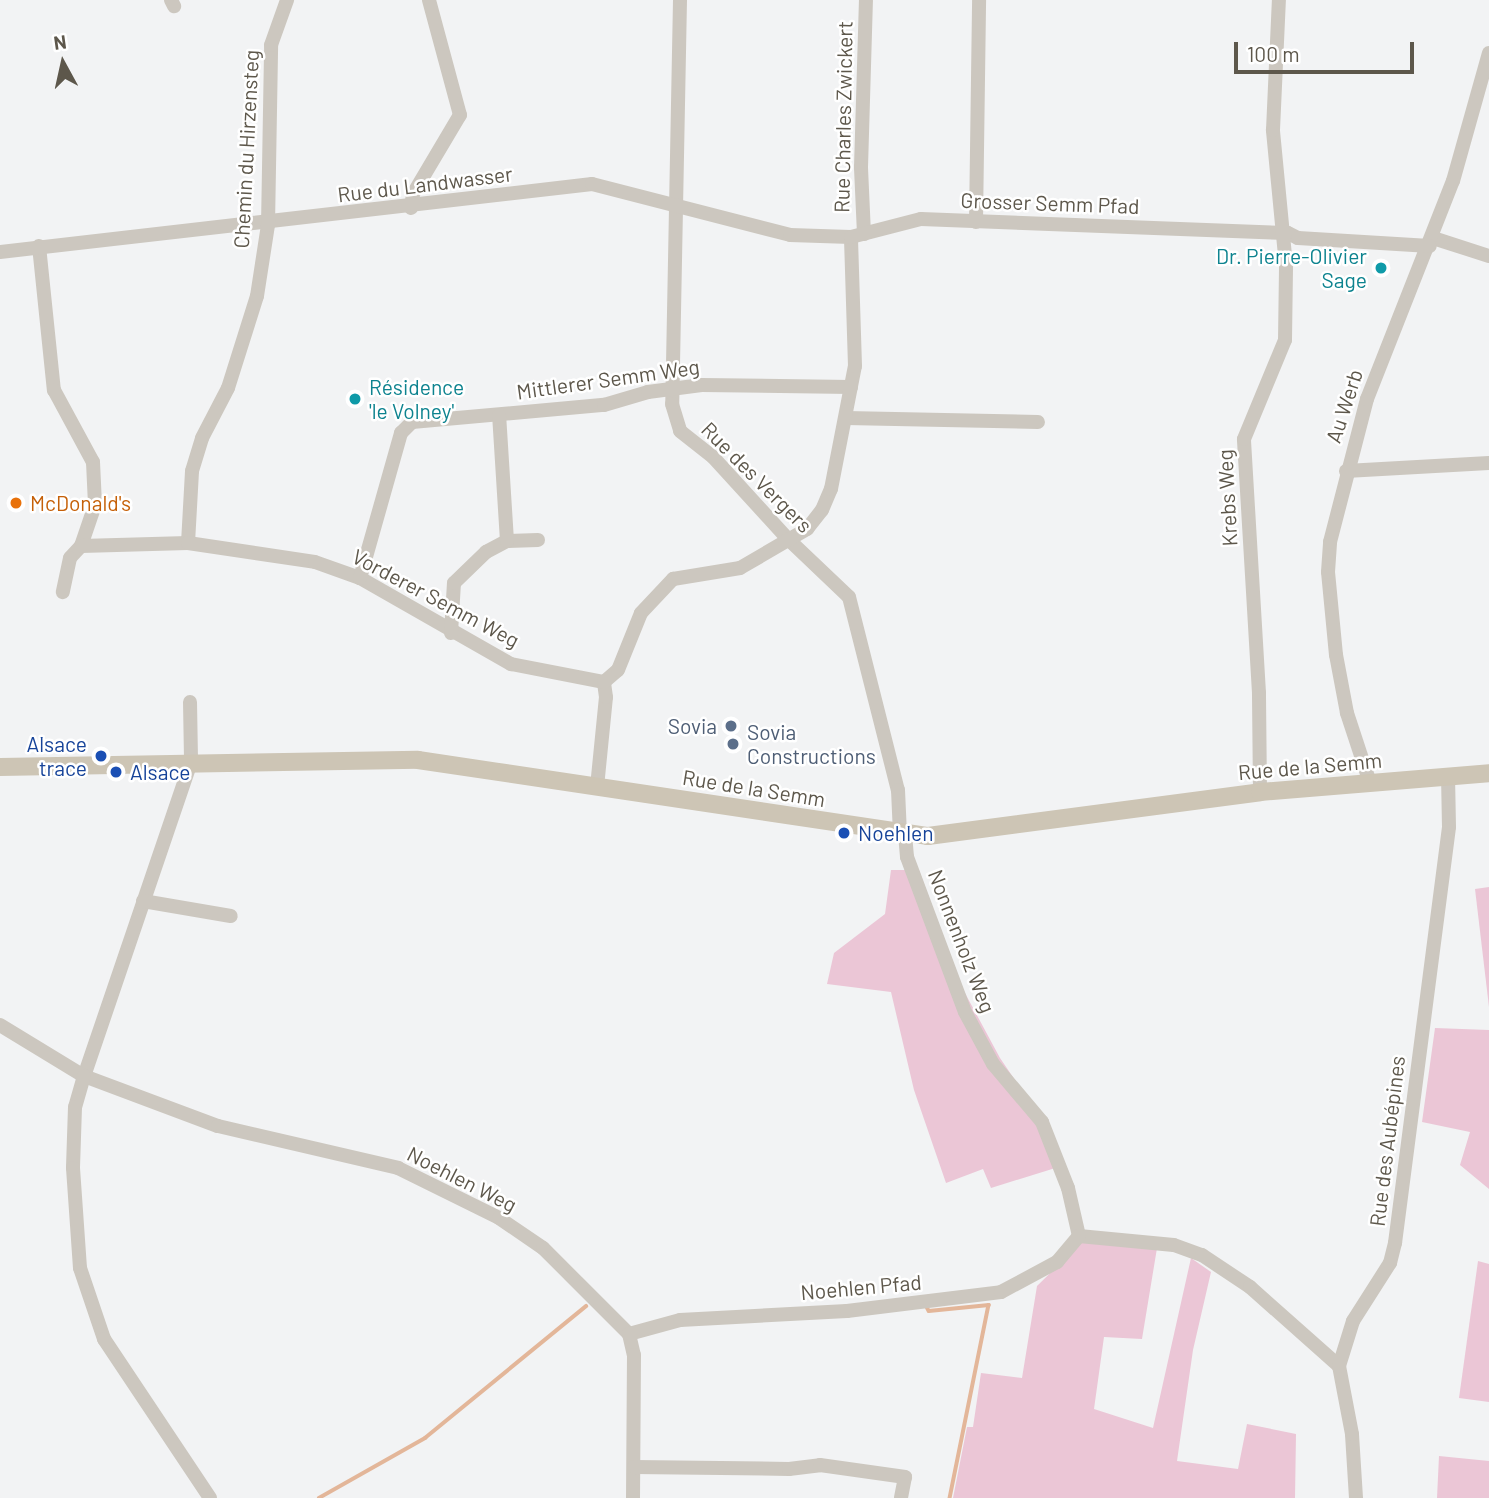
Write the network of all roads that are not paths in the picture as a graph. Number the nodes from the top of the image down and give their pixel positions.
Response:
1 (287, 0) edge
2 (429, 0) edge
3 (680, 0) edge
4 (866, 0) edge
5 (979, 0) edge
6 (1279, 0) edge
7 (1489, 53) edge
8 (677, 204) junction
9 (411, 208) junction
10 (976, 222) junction
11 (268, 225) junction
12 (1280, 233) junction
13 (857, 236) junction
14 (1432, 242) junction
15 (39, 246) junction
16 (0, 252) edge
17 (1489, 256) edge
18 (851, 387) junction
19 (669, 388) junction
20 (499, 415) junction
21 (846, 418) junction
22 (1038, 422) dead end
23 (1489, 463) edge
24 (1346, 471) junction
25 (788, 539) junction
26 (538, 540) dead end
27 (507, 541) junction
28 (188, 542) junction
29 (81, 546) junction
30 (360, 578) junction
31 (63, 592) dead end
32 (451, 633) junction
33 (604, 682) junction
34 (190, 702) dead end
35 (191, 762) junction
36 (3, 769) edge
37 (1489, 773) edge
38 (1448, 776) junction
39 (1370, 783) junction
40 (597, 787) junction
41 (1259, 792) junction
42 (903, 834) junction
43 (142, 901) junction
44 (231, 916) dead end
45 (0, 1025) edge
46 (84, 1076) junction
47 (1079, 1236) junction
48 (629, 1334) junction
49 (1339, 1366) junction
50 (634, 1467) junction
51 (210, 1498) edge
52 (633, 1498) edge
53 (901, 1498) edge
54 (1356, 1498) edge

1 - 11 street, Chemin du Hirzensteg
2 - 9 street
3 - 8 street, Rue des Vergers
4 - 13 street, Rue Charles Zwickert
5 - 10 street
6 - 12 street, Krebs Weg
7 - 14 street, Au Werb
8 - 9 street, Rue du Landwasser
8 - 13 street, Rue du Landwasser
8 - 19 street, Rue des Vergers
9 - 11 street, Rue du Landwasser
10 - 12 street, Grosser Semm Pfad
10 - 13 street, Grosser Semm Pfad
11 - 15 street, Rue du Landwasser
11 - 28 street, Chemin du Hirzensteg
12 - 14 street, Grosser Semm Pfad
12 - 41 street, Krebs Weg
13 - 18 street
14 - 17 street, Grosser Semm Pfad
14 - 24 street, Au Werb
15 - 16 street, Rue du Landwasser
15 - 29 street
18 - 19 street, Mittlerer Semm Weg
18 - 21 street
19 - 20 street, Mittlerer Semm Weg
19 - 25 street, Rue des Vergers
20 - 27 street
20 - 30 street, Mittlerer Semm Weg
21 - 22 street
21 - 25 street
23 - 24 street
24 - 39 street, Au Werb
25 - 33 street
25 - 42 street, Rue des Vergers
26 - 27 street
27 - 32 street
28 - 29 street, Vorderer Semm Weg
28 - 30 street, Vorderer Semm Weg
29 - 31 street
30 - 32 street, Vorderer Semm Weg
32 - 33 street, Vorderer Semm Weg
33 - 40 street
34 - 35 street
35 - 36 main road, Rue de la Semm
35 - 40 main road, Rue de la Semm
35 - 43 street
37 - 38 main road, Rue de la Semm
38 - 39 main road, Rue de la Semm
38 - 49 street, Rue des Aubépines
39 - 41 main road, Rue de la Semm
40 - 42 main road, Rue de la Semm
41 - 42 main road, Rue de la Semm
42 - 47 street, Nonnenholz Weg
43 - 44 street
43 - 46 street
45 - 46 street, Noehlen Weg
46 - 48 street, Noehlen Weg
46 - 51 street
47 - 48 street, Noehlen Pfad
47 - 49 street
48 - 50 street
49 - 54 street, Rue des Aubépines
50 - 52 street
50 - 53 street

